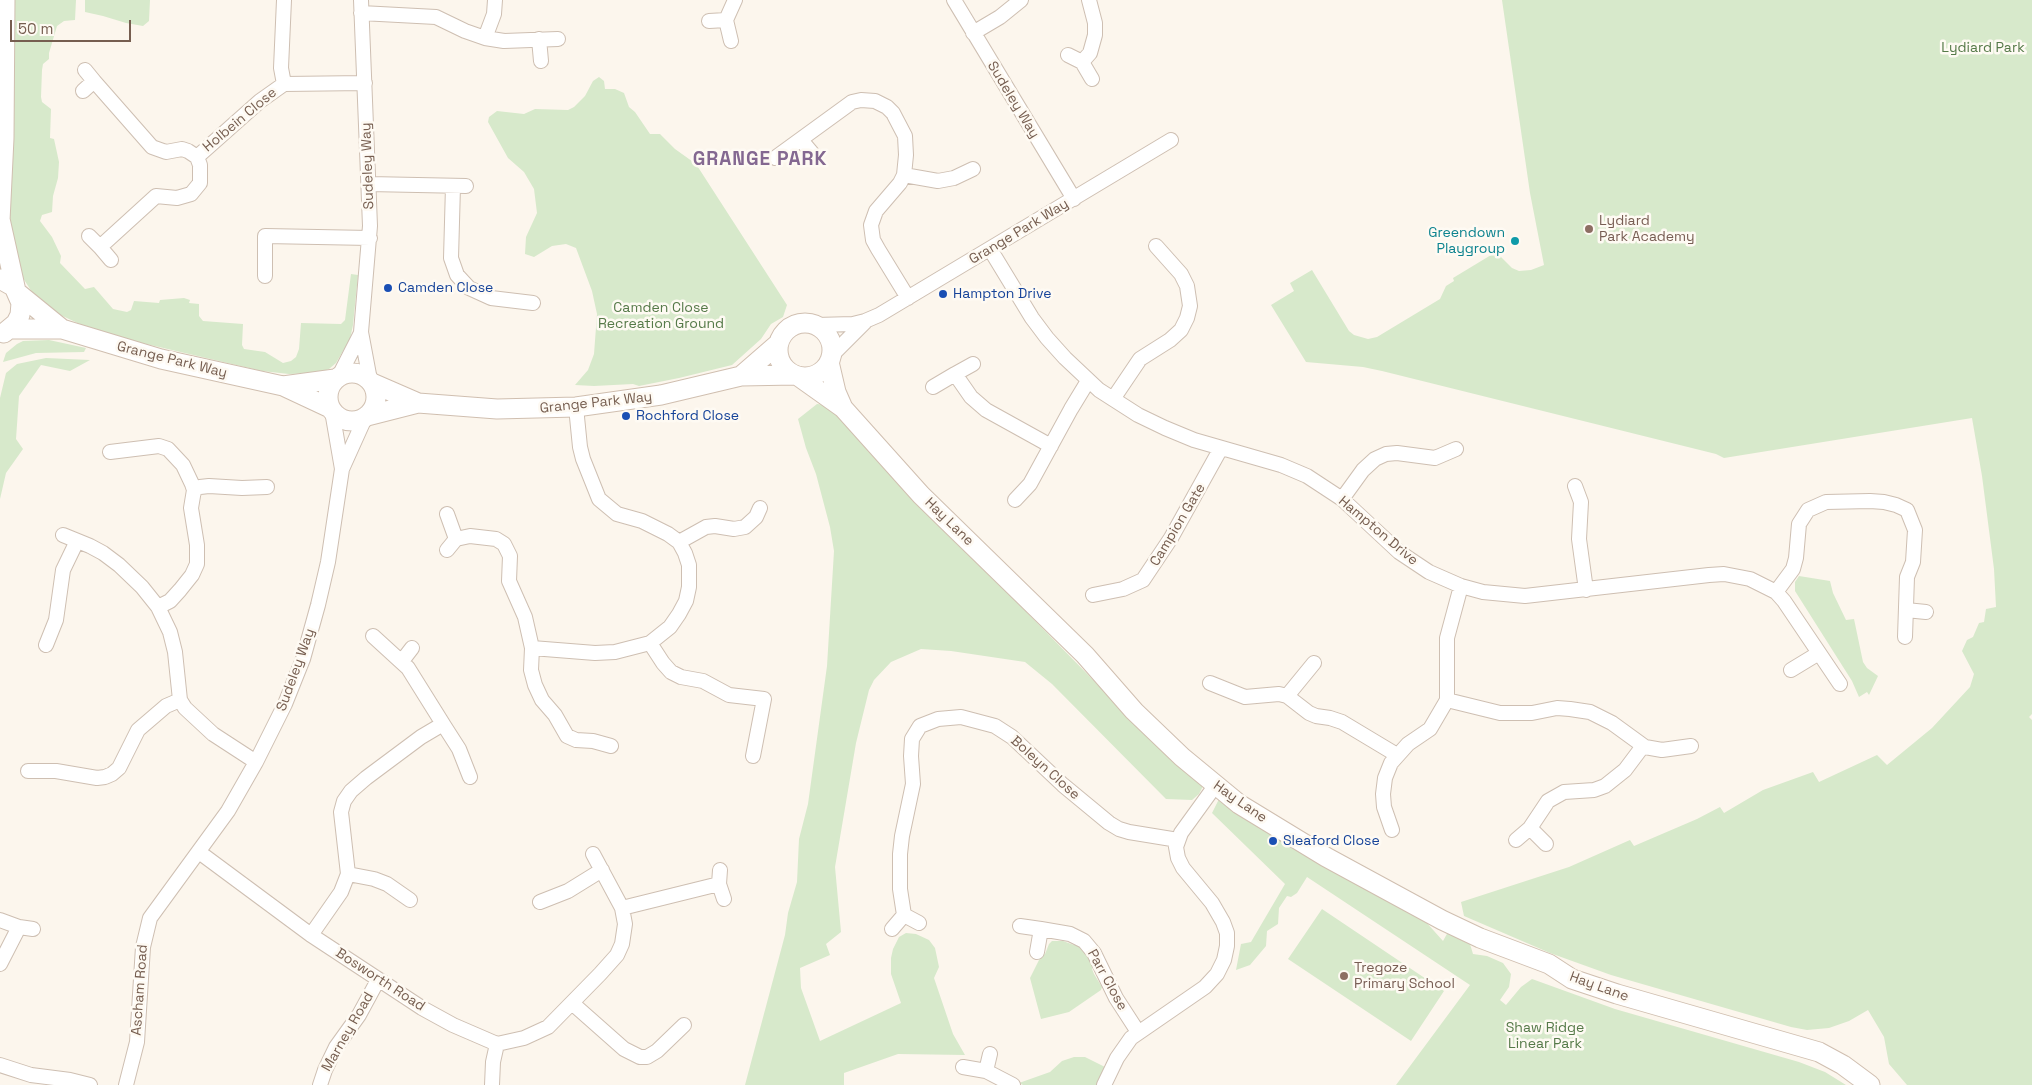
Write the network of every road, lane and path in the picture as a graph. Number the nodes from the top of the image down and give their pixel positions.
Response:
1 (5, 0) edge
2 (284, 0) edge
3 (496, 0) edge
4 (735, 0) edge
5 (954, 0) edge
6 (1021, 0) edge
7 (1089, 0) edge
8 (361, 7) edge
9 (726, 20) junction
10 (709, 21) dead end
11 (973, 33) junction
12 (485, 38) junction
13 (539, 39) junction
14 (558, 39) dead end
15 (731, 42) dead end
16 (1068, 55) dead end
17 (541, 62) dead end
18 (1082, 62) junction
19 (1092, 79) dead end
20 (284, 84) junction
21 (365, 84) junction
22 (82, 91) dead end
23 (801, 140) junction
24 (1171, 140) dead end
25 (812, 153) dead end
26 (197, 157) junction
27 (775, 158) dead end
28 (973, 169) dead end
29 (904, 175) junction
30 (369, 184) junction
31 (1074, 199) junction
32 (0, 220) edge
33 (89, 236) dead end
34 (370, 238) junction
35 (1156, 246) dead end
36 (100, 247) junction
37 (990, 249) junction
38 (111, 260) dead end
39 (265, 276) dead end
40 (0, 279) edge
41 (18, 292) junction
42 (908, 298) junction
43 (533, 303) dead end
44 (866, 321) junction
45 (816, 326) junction
46 (62, 329) junction
47 (361, 332) junction
48 (4, 336) edge
49 (779, 344) junction
50 (830, 359) junction
51 (973, 364) dead end
52 (955, 374) junction
53 (741, 376) junction
54 (796, 376) junction
55 (337, 377) junction
56 (371, 381) junction
57 (1088, 382) junction
58 (283, 386) junction
59 (933, 387) dead end
60 (1113, 399) junction
61 (418, 403) junction
62 (576, 407) junction
63 (843, 408) junction
64 (331, 409) junction
65 (366, 417) junction
66 (1051, 446) junction
67 (1222, 448) junction
68 (1456, 449) dead end
69 (110, 452) dead end
70 (342, 470) junction
71 (1575, 486) dead end
72 (267, 487) dead end
73 (194, 490) junction
74 (1342, 499) junction
75 (1015, 500) dead end
76 (760, 508) dead end
77 (447, 514) dead end
78 (63, 535) dead end
79 (456, 539) junction
80 (77, 541) junction
81 (679, 542) junction
82 (447, 550) dead end
83 (1461, 586) junction
84 (1586, 590) junction
85 (1776, 592) junction
86 (1093, 595) dead end
87 (158, 607) junction
88 (1906, 610) junction
89 (1926, 612) dead end
90 (373, 636) dead end
91 (1905, 637) dead end
92 (650, 643) junction
93 (46, 645) dead end
94 (412, 648) dead end
95 (532, 648) junction
96 (1819, 653) junction
97 (402, 661) junction
98 (1314, 662) dead end
99 (1791, 670) dead end
100 (1210, 683) dead end
101 (1840, 684) dead end
102 (1287, 696) junction
103 (180, 700) junction
104 (1447, 700) junction
105 (442, 724) junction
106 (611, 746) dead end
107 (1643, 746) junction
108 (1692, 746) dead end
109 (1397, 755) junction
110 (753, 756) dead end
111 (256, 762) junction
112 (28, 771) dead end
113 (470, 777) dead end
114 (1216, 786) junction
115 (1530, 828) junction
116 (1392, 830) dead end
117 (1178, 840) junction
118 (1516, 840) dead end
119 (1546, 844) dead end
120 (200, 852) junction
121 (593, 854) dead end
122 (602, 870) junction
123 (348, 874) junction
124 (724, 899) dead end
125 (410, 900) dead end
126 (540, 902) dead end
127 (622, 908) junction
128 (904, 915) junction
129 (0, 920) edge
130 (919, 923) dead end
131 (1020, 926) dead end
132 (892, 929) dead end
133 (1041, 929) junction
134 (311, 935) junction
135 (1037, 952) dead end
136 (0, 964) edge
137 (378, 980) junction
138 (572, 1002) junction
139 (684, 1025) dead end
140 (1138, 1032) junction
141 (497, 1044) junction
142 (990, 1054) dead end
143 (0, 1065) edge
144 (963, 1067) dead end
145 (986, 1071) junction
146 (90, 1085) edge
147 (126, 1085) edge
148 (320, 1085) edge
149 (492, 1085) edge
150 (1013, 1085) edge
151 (1104, 1085) edge
152 (1870, 1085) edge

1 - 32 street
2 - 20 street, Holbein Close
3 - 12 street
4 - 9 street
5 - 11 street, Sudeley Way
6 - 11 street
7 - 18 street
8 - 12 street
8 - 21 street, Sudeley Way
9 - 10 street
9 - 15 street
11 - 31 street, Sudeley Way
12 - 13 street
13 - 14 street
13 - 17 street
16 - 18 street
18 - 19 street
20 - 21 street, Holbein Close
20 - 26 street, Holbein Close
21 - 30 street, Sudeley Way
22 - 26 street
23 - 25 street
23 - 27 street
23 - 29 street
24 - 31 street, Grange Park Way
26 - 36 street
28 - 29 street
29 - 42 street
30 - 34 street, Sudeley Way
30 - 43 street
31 - 37 street, Grange Park Way
32 - 41 street
33 - 36 street
34 - 39 street
34 - 47 street, Sudeley Way
35 - 60 street
36 - 38 street
37 - 42 street, Grange Park Way
37 - 57 street, Hampton Drive
40 - 41 street, Grange Park Way
41 - 46 street, Grange Park Way
41 - 48 street
42 - 44 street, Grange Park Way
44 - 45 street, Grange Park Way
44 - 50 street, Grange Park Way
45 - 49 street, Grange Park Way
45 - 50 street
46 - 48 street, Grange Park Way
46 - 58 street, Grange Park Way
47 - 55 street, Sudeley Way
47 - 56 street, Sudeley Way
49 - 53 street, Grange Park Way
49 - 54 street
50 - 54 street, Grange Park Way
50 - 63 street, Hay Lane
51 - 52 street
52 - 59 street
52 - 66 street
53 - 54 street, Grange Park Way
53 - 62 street, Grange Park Way
54 - 63 street, Hay Lane
55 - 56 street
55 - 58 street, Grange Park Way
55 - 64 street
56 - 61 street, Grange Park Way
56 - 65 street
57 - 60 street, Hampton Drive
57 - 66 street
58 - 64 street, Grange Park Way
60 - 67 street, Hampton Drive
61 - 62 street, Grange Park Way
61 - 65 street, Grange Park Way
62 - 81 street
63 - 114 street, Hay Lane
64 - 65 street
64 - 70 street, Sudeley Way
65 - 70 street, Sudeley Way
66 - 75 street
67 - 74 street, Hampton Drive
67 - 86 street, Campion Gate
68 - 74 street
69 - 73 street
70 - 111 street, Sudeley Way
71 - 84 street
72 - 73 street
73 - 87 street
74 - 83 street, Hampton Drive
76 - 81 street
77 - 79 street
78 - 80 street
79 - 82 street
79 - 95 street
80 - 87 street
80 - 93 street
81 - 92 street
83 - 84 street, Hampton Drive
83 - 104 street
84 - 85 street, Hampton Drive
85 - 88 street
85 - 96 street, Hampton Drive
87 - 103 street
88 - 89 street
88 - 91 street
90 - 97 street
92 - 95 street
92 - 110 street
94 - 97 street
95 - 106 street
96 - 99 street
96 - 101 street, Hampton Drive
97 - 105 street
98 - 102 street
100 - 102 street
102 - 109 street
103 - 111 street
103 - 112 street
104 - 107 street
104 - 109 street
105 - 113 street
105 - 123 street
107 - 108 street
107 - 115 street
109 - 116 street
111 - 120 street, Sudeley Way
114 - 117 street
114 - 152 street, Hay Lane
115 - 118 street
115 - 119 street
117 - 128 street, Boleyn Close
117 - 140 street
120 - 134 street, Bosworth Road
120 - 147 street, Ascham Road
121 - 122 street
122 - 126 street
122 - 127 street
123 - 125 street
123 - 134 street
124 - 127 street
127 - 138 street
128 - 130 street
128 - 132 street
129 - 136 street
131 - 133 street, Parr Close
133 - 135 street
133 - 140 street, Parr Close
134 - 137 street, Bosworth Road
137 - 141 street, Bosworth Road
137 - 148 street, Marney Road
138 - 139 street
138 - 141 street
140 - 151 street
141 - 149 street
142 - 145 street
143 - 146 street
144 - 145 street
145 - 150 street

